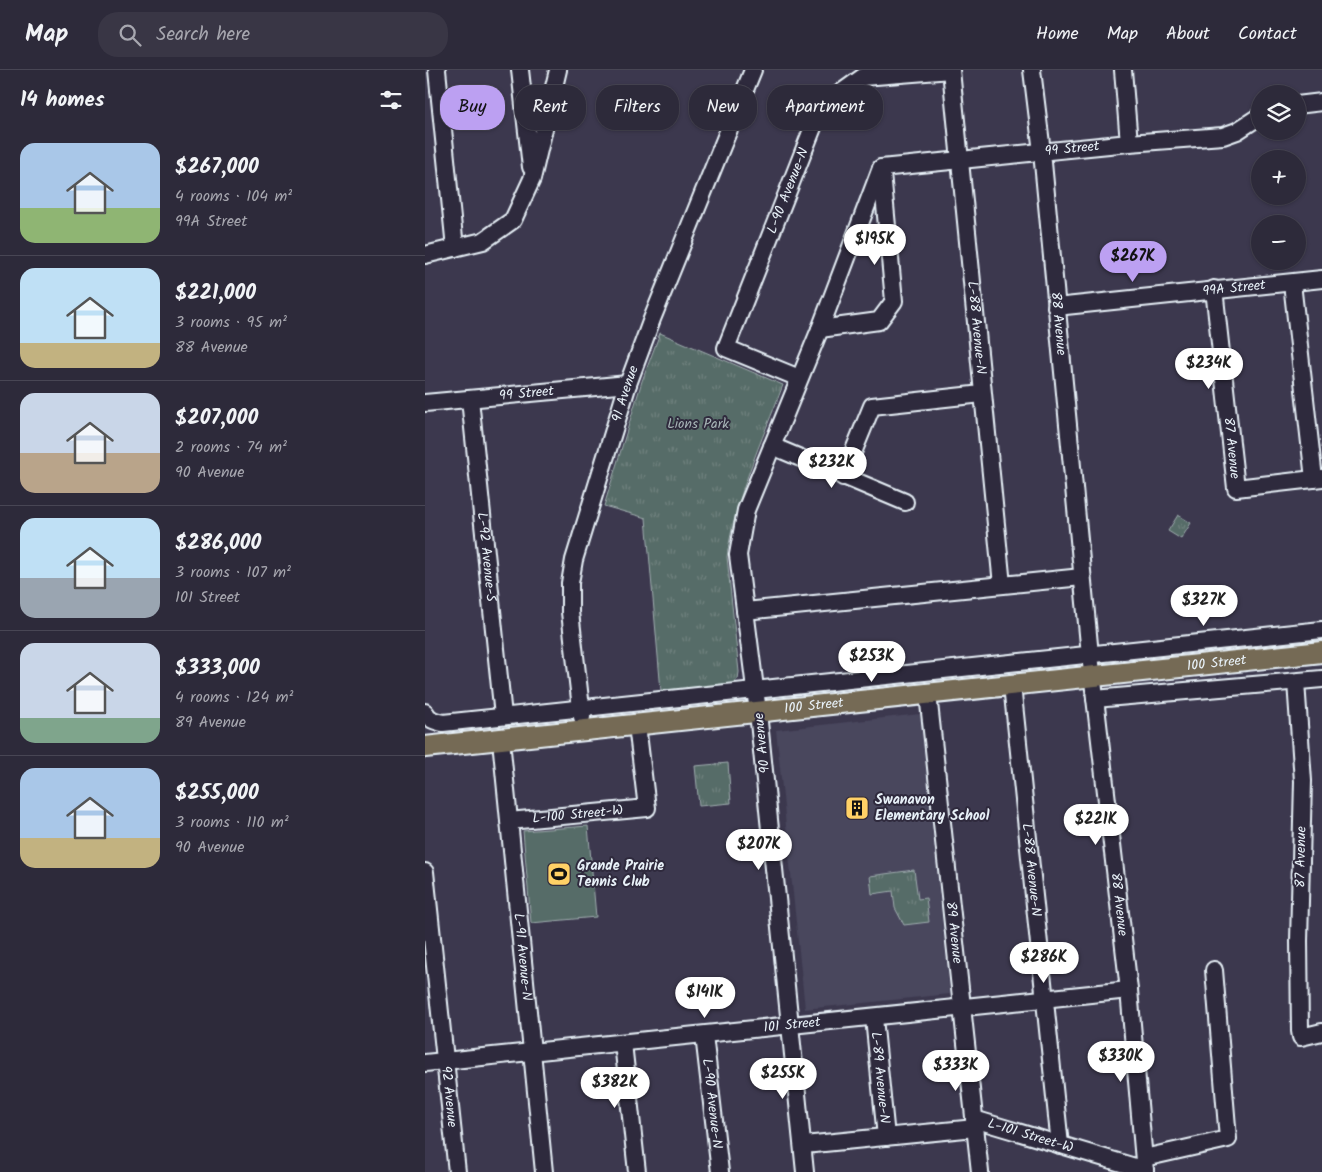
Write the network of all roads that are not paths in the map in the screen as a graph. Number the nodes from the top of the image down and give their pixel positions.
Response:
1 (437, 70) edge
2 (520, 70) edge
3 (557, 70) edge
4 (753, 70) edge
5 (951, 70) edge
6 (1032, 70) edge
7 (1123, 70) edge
8 (1322, 102) edge
9 (1306, 104) edge
10 (1251, 122) edge
11 (1129, 143) junction
12 (1042, 152) junction
13 (959, 160) junction
14 (881, 168) junction
15 (532, 179) junction
16 (459, 247) junction
17 (425, 255) edge
18 (1322, 279) edge
19 (1292, 283) junction
20 (1214, 290) junction
21 (1056, 307) junction
22 (820, 329) junction
23 (799, 378) junction
24 (628, 384) junction
25 (983, 394) junction
26 (470, 399) junction
27 (425, 403) edge
28 (772, 446) junction
29 (843, 477) junction
30 (1318, 479) edge
31 (905, 502) dead end
32 (1082, 577) junction
33 (1002, 585) junction
34 (745, 611) junction
35 (1322, 630) edge
36 (1322, 652) edge
37 (1090, 655) junction
38 (1093, 676) junction
39 (1322, 679) edge
40 (1296, 682) junction
41 (1012, 685) junction
42 (755, 688) junction
43 (928, 694) junction
44 (1095, 699) junction
45 (581, 708) junction
46 (758, 712) junction
47 (503, 716) junction
48 (430, 717) edge
49 (637, 725) junction
50 (583, 731) junction
51 (501, 740) junction
52 (425, 747) edge
53 (509, 821) junction
54 (425, 872) edge
55 (1214, 970) dead end
56 (1129, 990) junction
57 (1044, 1000) junction
58 (962, 1009) junction
59 (874, 1018) junction
60 (791, 1026) junction
61 (1322, 1032) edge
62 (704, 1035) junction
63 (623, 1043) junction
64 (532, 1052) junction
65 (445, 1061) junction
66 (425, 1064) edge
67 (975, 1124) junction
68 (886, 1137) junction
69 (804, 1145) junction
70 (1060, 1145) junction
71 (1145, 1167) edge
72 (457, 1172) edge
73 (544, 1172) edge
74 (637, 1172) edge
75 (720, 1172) edge
76 (805, 1172) edge
77 (980, 1172) edge

1 - 16 street
2 - 15 street
3 - 15 street
4 - 24 street, 91 Avenue
5 - 13 street, L-88 Avenue-N
5 - 23 street, L-90 Avenue-N
6 - 12 street, 88 Avenue
7 - 11 street
8 - 9 street
10 - 11 street, 99 Street
11 - 12 street, 99 Street
12 - 13 street, 99 Street
12 - 21 street, 88 Avenue
13 - 14 street, 99 Street
13 - 25 street, L-88 Avenue-N
14 - 22 street, 90 Avenue
14 - 22 street
15 - 16 street
16 - 17 street
18 - 19 street, 99A Street
19 - 20 street, 99A Street
19 - 30 street
20 - 21 street, 99A Street
20 - 30 street, 87 Avenue
21 - 32 street, 88 Avenue
22 - 23 street, 90 Avenue
23 - 28 street, 90 Avenue
24 - 26 street, 99 Street
24 - 45 street, 91 Avenue
25 - 29 street
25 - 33 street, L-88 Avenue-N
26 - 27 street, 99 Street
26 - 47 street, L-92 Avenue-S
28 - 29 street
28 - 34 street, 90 Avenue
29 - 31 street
32 - 33 street
32 - 37 street, 88 Avenue
33 - 34 street
34 - 42 street, 90 Avenue
35 - 37 street, 100 Street
36 - 38 main road, 100 Street
37 - 38 street, 88 Avenue
37 - 42 street, 100 Street
38 - 41 main road, 100 Street
38 - 44 street, 88 Avenue
39 - 40 street, 100 Street
40 - 44 street, 100 Street
40 - 61 street, 87 Avenue
41 - 43 main road, 100 Street
41 - 57 street, L-88 Avenue-N
42 - 45 street, 100 Street
42 - 46 street, 90 Avenue
43 - 46 main road, 100 Street
43 - 58 street, 89 Avenue
44 - 56 street, 88 Avenue
45 - 47 street, 100 Street
45 - 50 street, 91 Avenue
46 - 49 main road, 100 Street
46 - 60 street, 90 Avenue
47 - 48 street, 100 Street
49 - 50 main road, 100 Street
49 - 53 street, L-100 Street-W
50 - 51 main road, 100 Street
51 - 52 main road, 100 Street
51 - 53 street, L-91 Avenue-N
53 - 64 street, L-91 Avenue-N
54 - 65 street, 92 Avenue
55 - 71 street
56 - 57 street, 101 Street
56 - 71 street, 88 Avenue
57 - 58 street, 101 Street
57 - 70 street, L-88 Avenue-N
58 - 59 street, 101 Street
58 - 67 street, 89 Avenue
59 - 60 street, 101 Street
59 - 68 street, L-89 Avenue-N
60 - 62 street, 101 Street
60 - 69 street, 90 Avenue
62 - 63 street, 101 Street
62 - 75 street, L-90 Avenue-N
63 - 64 street, 101 Street
63 - 74 street
64 - 65 street, 101 Street
64 - 73 street, L-91 Avenue-N
65 - 66 street, 101 Street
65 - 72 street, 92 Avenue
67 - 68 street, L-101 Street-W
67 - 70 street, L-101 Street-W
67 - 77 street, 89 Avenue
68 - 69 street, L-101 Street-W
69 - 76 street, 90 Avenue
70 - 71 street, L-101 Street-W

